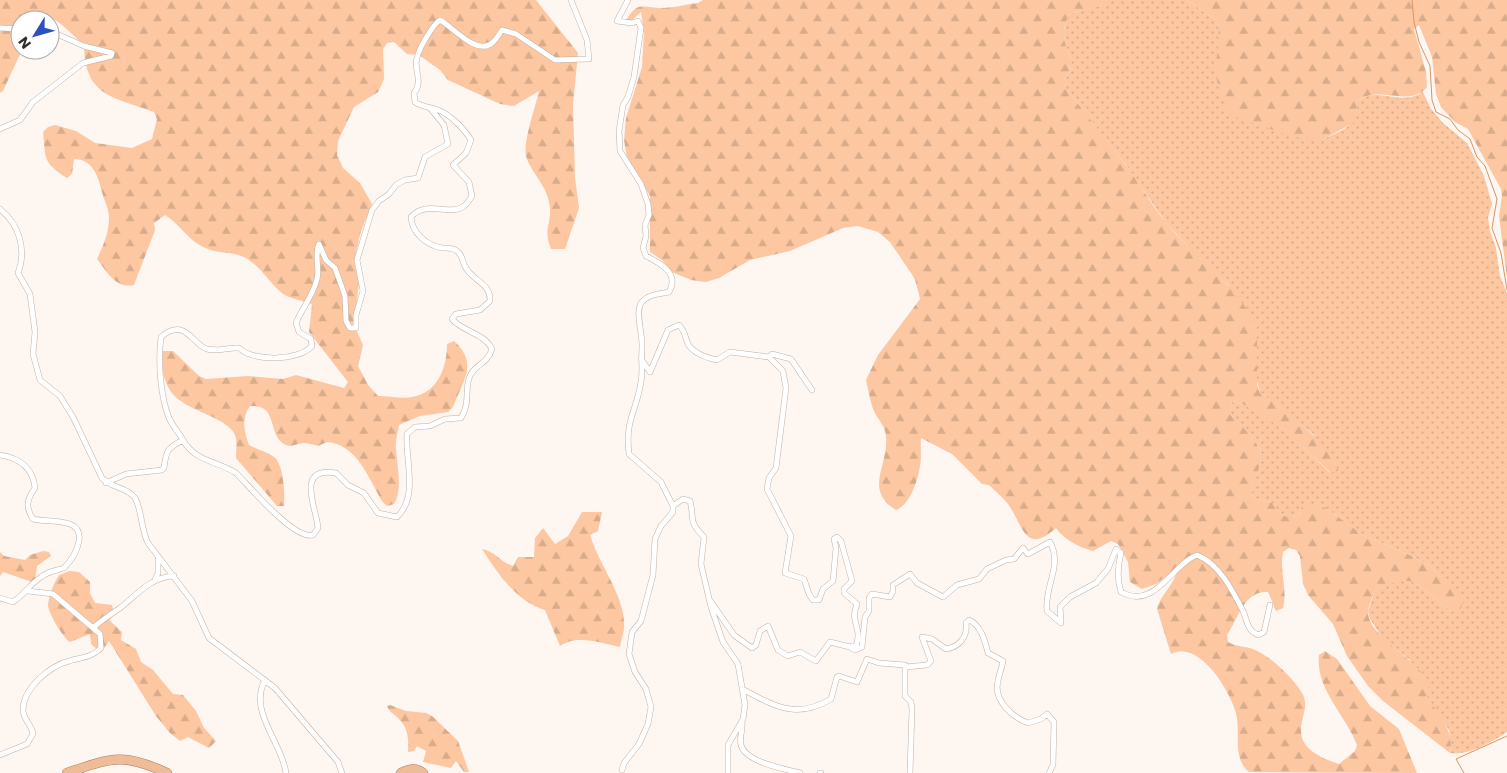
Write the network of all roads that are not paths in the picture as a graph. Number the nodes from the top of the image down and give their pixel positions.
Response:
1 (571, 0) edge
2 (628, 0) edge
3 (60, 35) edge
4 (430, 108) junction
5 (0, 129) edge
6 (0, 209) edge
7 (769, 357) junction
8 (641, 359) junction
9 (812, 390) dead end
10 (183, 440) junction
11 (0, 455) edge
12 (106, 482) junction
13 (673, 506) junction
14 (158, 557) junction
15 (174, 576) junction
16 (153, 582) junction
17 (28, 591) junction
18 (0, 598) edge
19 (709, 599) junction
20 (1270, 605) dead end
21 (94, 627) junction
22 (850, 647) junction
23 (906, 667) junction
24 (265, 680) junction
25 (742, 689) junction
26 (742, 721) junction
27 (0, 755) edge
28 (622, 770) dead end
29 (67, 773) edge
30 (167, 773) edge
31 (286, 773) edge
32 (342, 773) edge
33 (401, 773) edge
34 (423, 773) edge
35 (728, 773) edge
36 (800, 773) edge
37 (910, 773) edge
38 (1048, 773) edge

1 - 4 street
2 - 8 street
3 - 5 street
4 - 10 street
4 - 10 street
6 - 12 street
7 - 8 street
7 - 9 street
7 - 22 street
8 - 13 street
10 - 12 street
11 - 17 street
12 - 14 street
13 - 19 street
13 - 28 street
14 - 15 street
14 - 16 street
15 - 16 street
15 - 24 street
16 - 21 street
17 - 18 street
17 - 21 street
19 - 22 street
19 - 25 street
20 - 22 street
21 - 27 street
23 - 25 street
23 - 37 street
23 - 38 street
24 - 31 street
24 - 32 street
25 - 26 street
26 - 35 street
26 - 36 street
29 - 30 highway
33 - 34 highway

